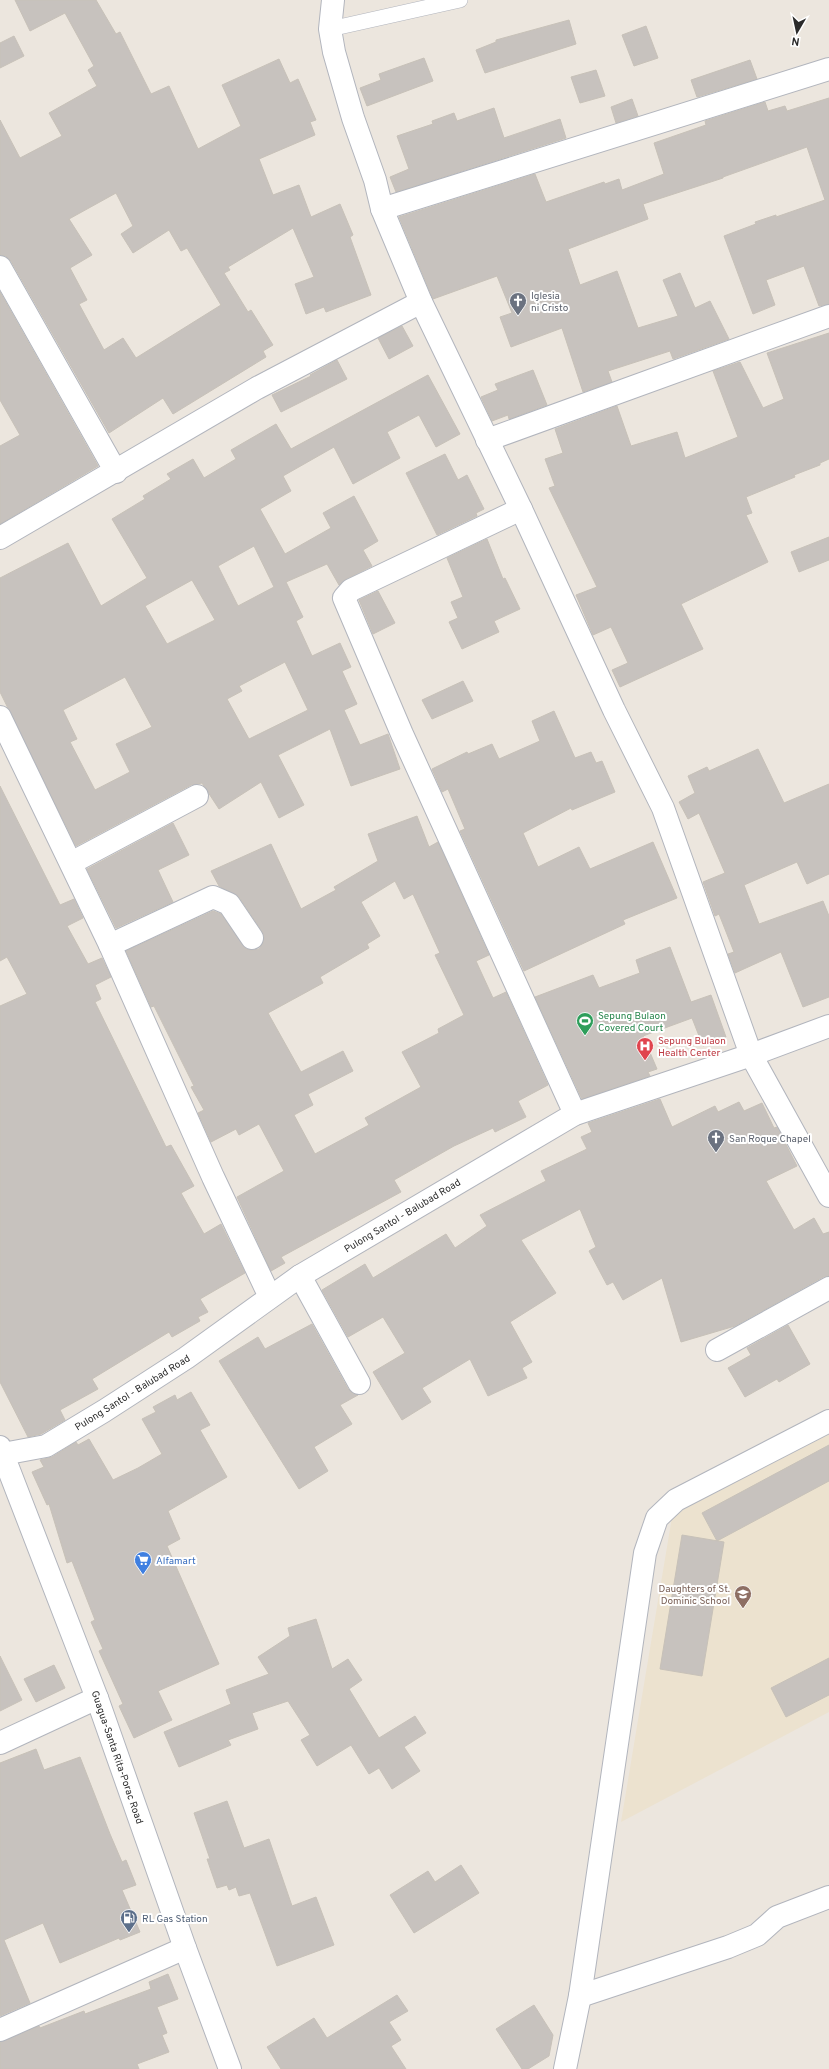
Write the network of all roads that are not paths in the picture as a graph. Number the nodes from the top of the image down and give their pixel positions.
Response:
1 (333, 0) edge
2 (460, 0) edge
3 (330, 29) junction
4 (829, 69) edge
5 (382, 209) junction
6 (0, 267) edge
7 (421, 302) junction
8 (829, 316) edge
9 (487, 440) junction
10 (116, 472) junction
11 (521, 509) junction
12 (0, 538) edge
13 (0, 718) edge
14 (197, 796) dead end
15 (70, 863) junction
16 (252, 938) dead end
17 (110, 944) junction
18 (829, 1026) edge
19 (751, 1055) junction
20 (575, 1114) junction
21 (829, 1196) edge
22 (300, 1276) junction
23 (829, 1288) edge
24 (270, 1296) junction
25 (717, 1350) dead end
26 (359, 1383) dead end
27 (829, 1421) edge
28 (1, 1452) edge
29 (97, 1698) junction
30 (0, 1743) edge
31 (829, 1897) edge
32 (185, 1948) junction
33 (580, 1996) junction
34 (0, 2030) edge
35 (230, 2069) edge
36 (564, 2069) edge

1 - 3 street
2 - 3 lane
3 - 5 street
4 - 5 street
5 - 7 street
6 - 10 street
7 - 9 street
7 - 10 street
8 - 9 street
9 - 11 street
10 - 12 street
11 - 19 street
11 - 20 street
13 - 15 street
14 - 15 street
15 - 17 street
16 - 17 street
17 - 24 street
18 - 19 street, Pulong Santol - Balubad Road
19 - 20 street, Pulong Santol - Balubad Road
19 - 21 street
20 - 22 street, Pulong Santol - Balubad Road
22 - 24 street, Pulong Santol - Balubad Road
22 - 26 street
23 - 25 street
24 - 28 street, Pulong Santol - Balubad Road
27 - 33 street
28 - 29 street, Guagua-Santa Rita-Porac Road
29 - 30 street
29 - 32 street, Guagua-Santa Rita-Porac Road
31 - 33 street
32 - 34 street
32 - 35 street, Guagua-Santa Rita-Porac Road
33 - 36 street

